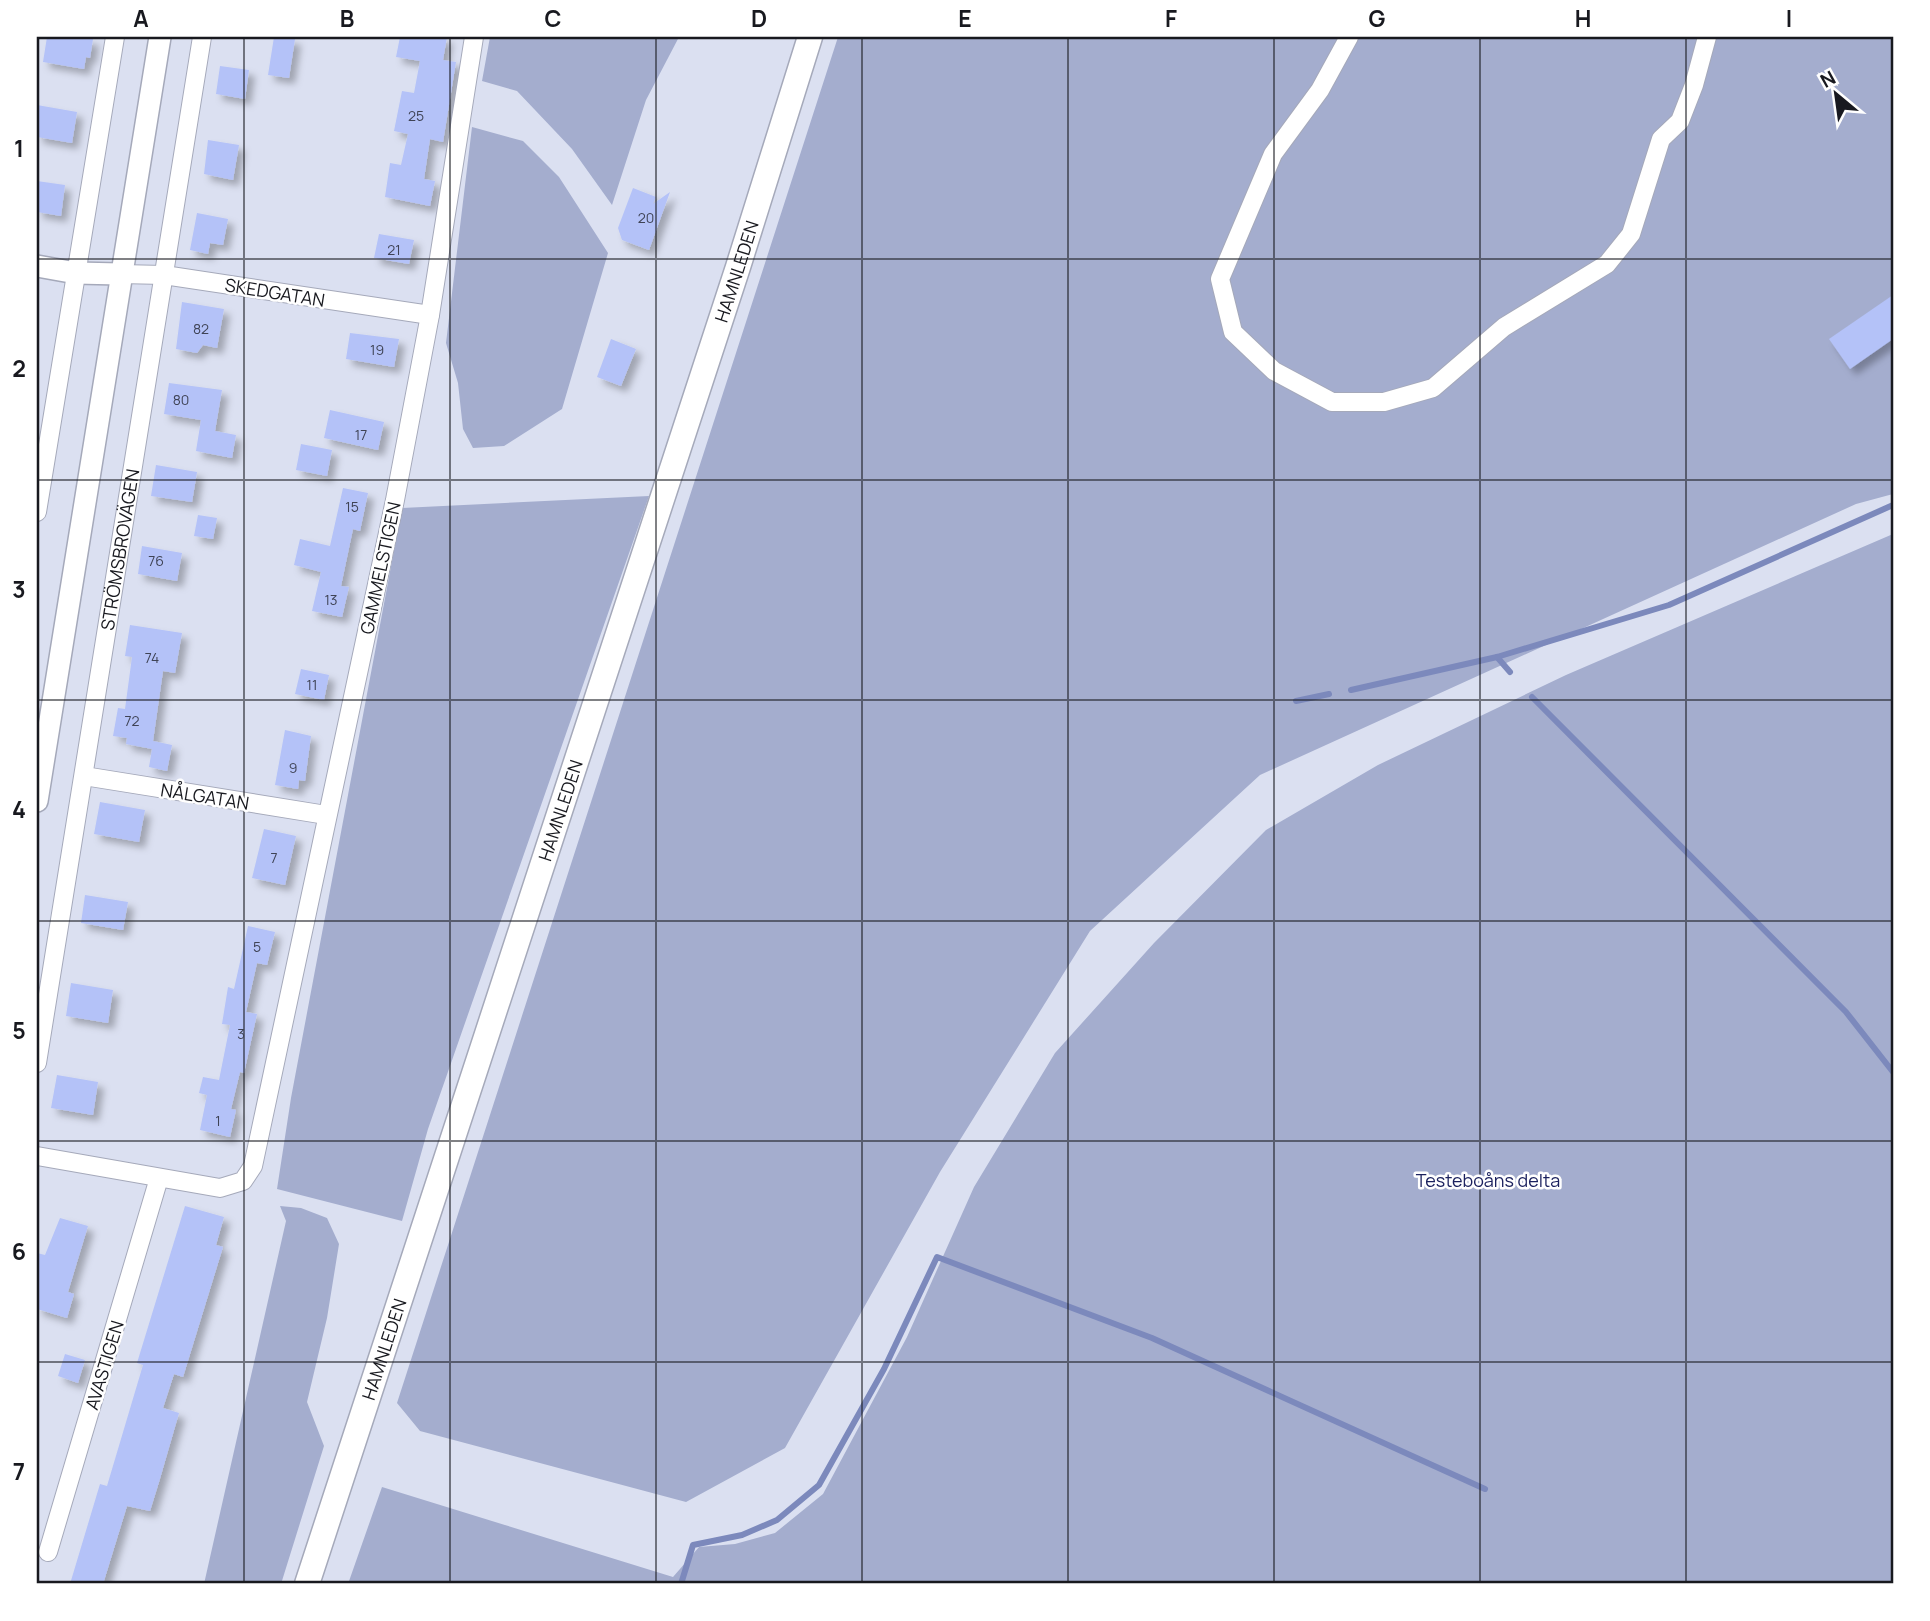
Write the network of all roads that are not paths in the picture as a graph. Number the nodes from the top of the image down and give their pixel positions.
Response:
1 (115, 37) edge
2 (160, 37) edge
3 (202, 37) edge
4 (474, 37) edge
5 (810, 37) edge
6 (1349, 37) edge
7 (1707, 37) edge
8 (37, 266) edge
9 (76, 273) junction
10 (120, 274) junction
11 (164, 275) junction
12 (430, 315) junction
13 (37, 512) edge
14 (84, 776) junction
15 (37, 801) edge
16 (326, 816) junction
17 (37, 1063) edge
18 (37, 1156) edge
19 (159, 1178) junction
20 (48, 1552) dead end
21 (307, 1584) edge

1 - 9 street
2 - 10 street
3 - 11 street, STRÖMSBROVÄGEN
4 - 12 street, GAMMELSTIGEN
5 - 21 main road, HAMNLEDEN
6 - 7 street
8 - 9 street
9 - 10 street
9 - 13 street
10 - 11 street, SKEDGATAN
10 - 15 street
11 - 12 street, SKEDGATAN
11 - 14 street, STRÖMSBROVÄGEN
12 - 16 street, GAMMELSTIGEN
14 - 16 street, NÅLGATAN
14 - 17 street, STRÖMSBROVÄGEN
16 - 19 street, GAMMELSTIGEN
18 - 19 street
19 - 20 street, AVASTIGEN

